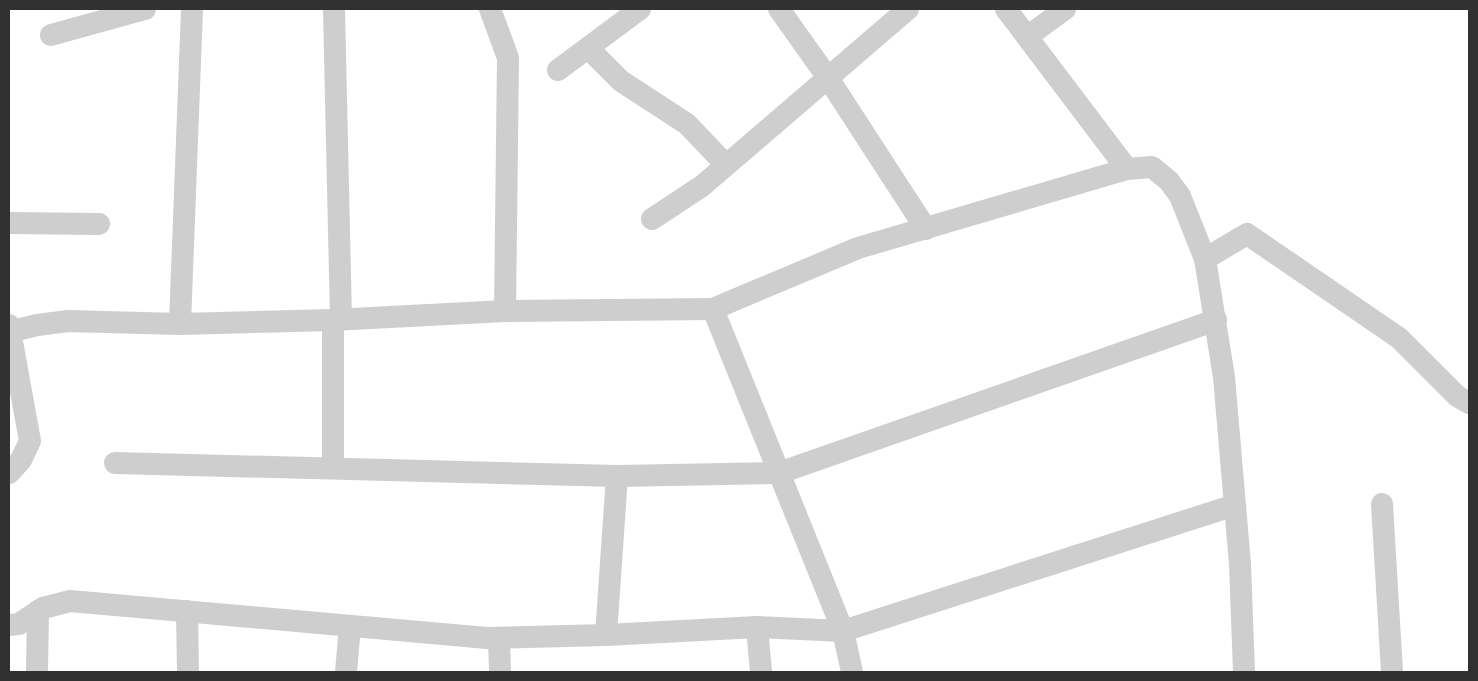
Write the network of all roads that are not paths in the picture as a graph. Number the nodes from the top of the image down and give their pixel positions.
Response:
1 (145, 9) edge
2 (192, 9) edge
3 (334, 9) edge
4 (490, 9) edge
5 (640, 9) edge
6 (779, 9) edge
7 (908, 9) edge
8 (1006, 9) edge
9 (1065, 9) edge
10 (51, 35) dead end
11 (1027, 37) junction
12 (588, 48) junction
13 (558, 70) dead end
14 (828, 78) junction
15 (726, 165) junction
16 (1127, 168) junction
17 (652, 218) dead end
18 (9, 223) edge
19 (99, 224) dead end
20 (926, 229) junction
21 (1205, 259) junction
22 (713, 309) junction
23 (505, 311) junction
24 (337, 319) junction
25 (1216, 320) junction
26 (180, 324) junction
27 (9, 329) edge
28 (1469, 403) edge
29 (115, 463) dead end
30 (333, 468) junction
31 (9, 473) edge
32 (778, 473) junction
33 (617, 476) junction
34 (1382, 504) dead end
35 (1235, 505) junction
36 (38, 611) junction
37 (187, 611) junction
38 (9, 625) edge
39 (350, 626) junction
40 (757, 626) junction
41 (843, 631) junction
42 (606, 635) junction
43 (499, 638) junction
44 (38, 672) edge
45 (188, 672) edge
46 (346, 672) edge
47 (500, 672) edge
48 (761, 672) edge
49 (852, 672) edge
50 (1244, 672) edge
51 (1392, 672) edge

1 - 10 street
2 - 26 street
3 - 24 street
4 - 23 street
5 - 12 street
6 - 14 street
7 - 14 street
8 - 11 street
9 - 11 street
11 - 16 street
12 - 13 street
12 - 15 street
14 - 15 street
14 - 20 street
15 - 17 street
16 - 20 street
16 - 21 street
18 - 19 street
20 - 22 street
21 - 25 street
21 - 28 street
22 - 23 street
22 - 32 street
23 - 24 street
24 - 26 street
24 - 30 street
25 - 32 street
25 - 35 street
26 - 27 street
27 - 31 street
29 - 30 street
30 - 33 street
32 - 33 street
32 - 41 street
33 - 42 street
34 - 51 street
35 - 41 street
35 - 50 street
36 - 37 street
36 - 38 street
36 - 44 street
37 - 39 street
37 - 45 street
39 - 43 street
39 - 46 street
40 - 41 street
40 - 42 street
40 - 48 street
41 - 49 street
42 - 43 street
43 - 47 street

